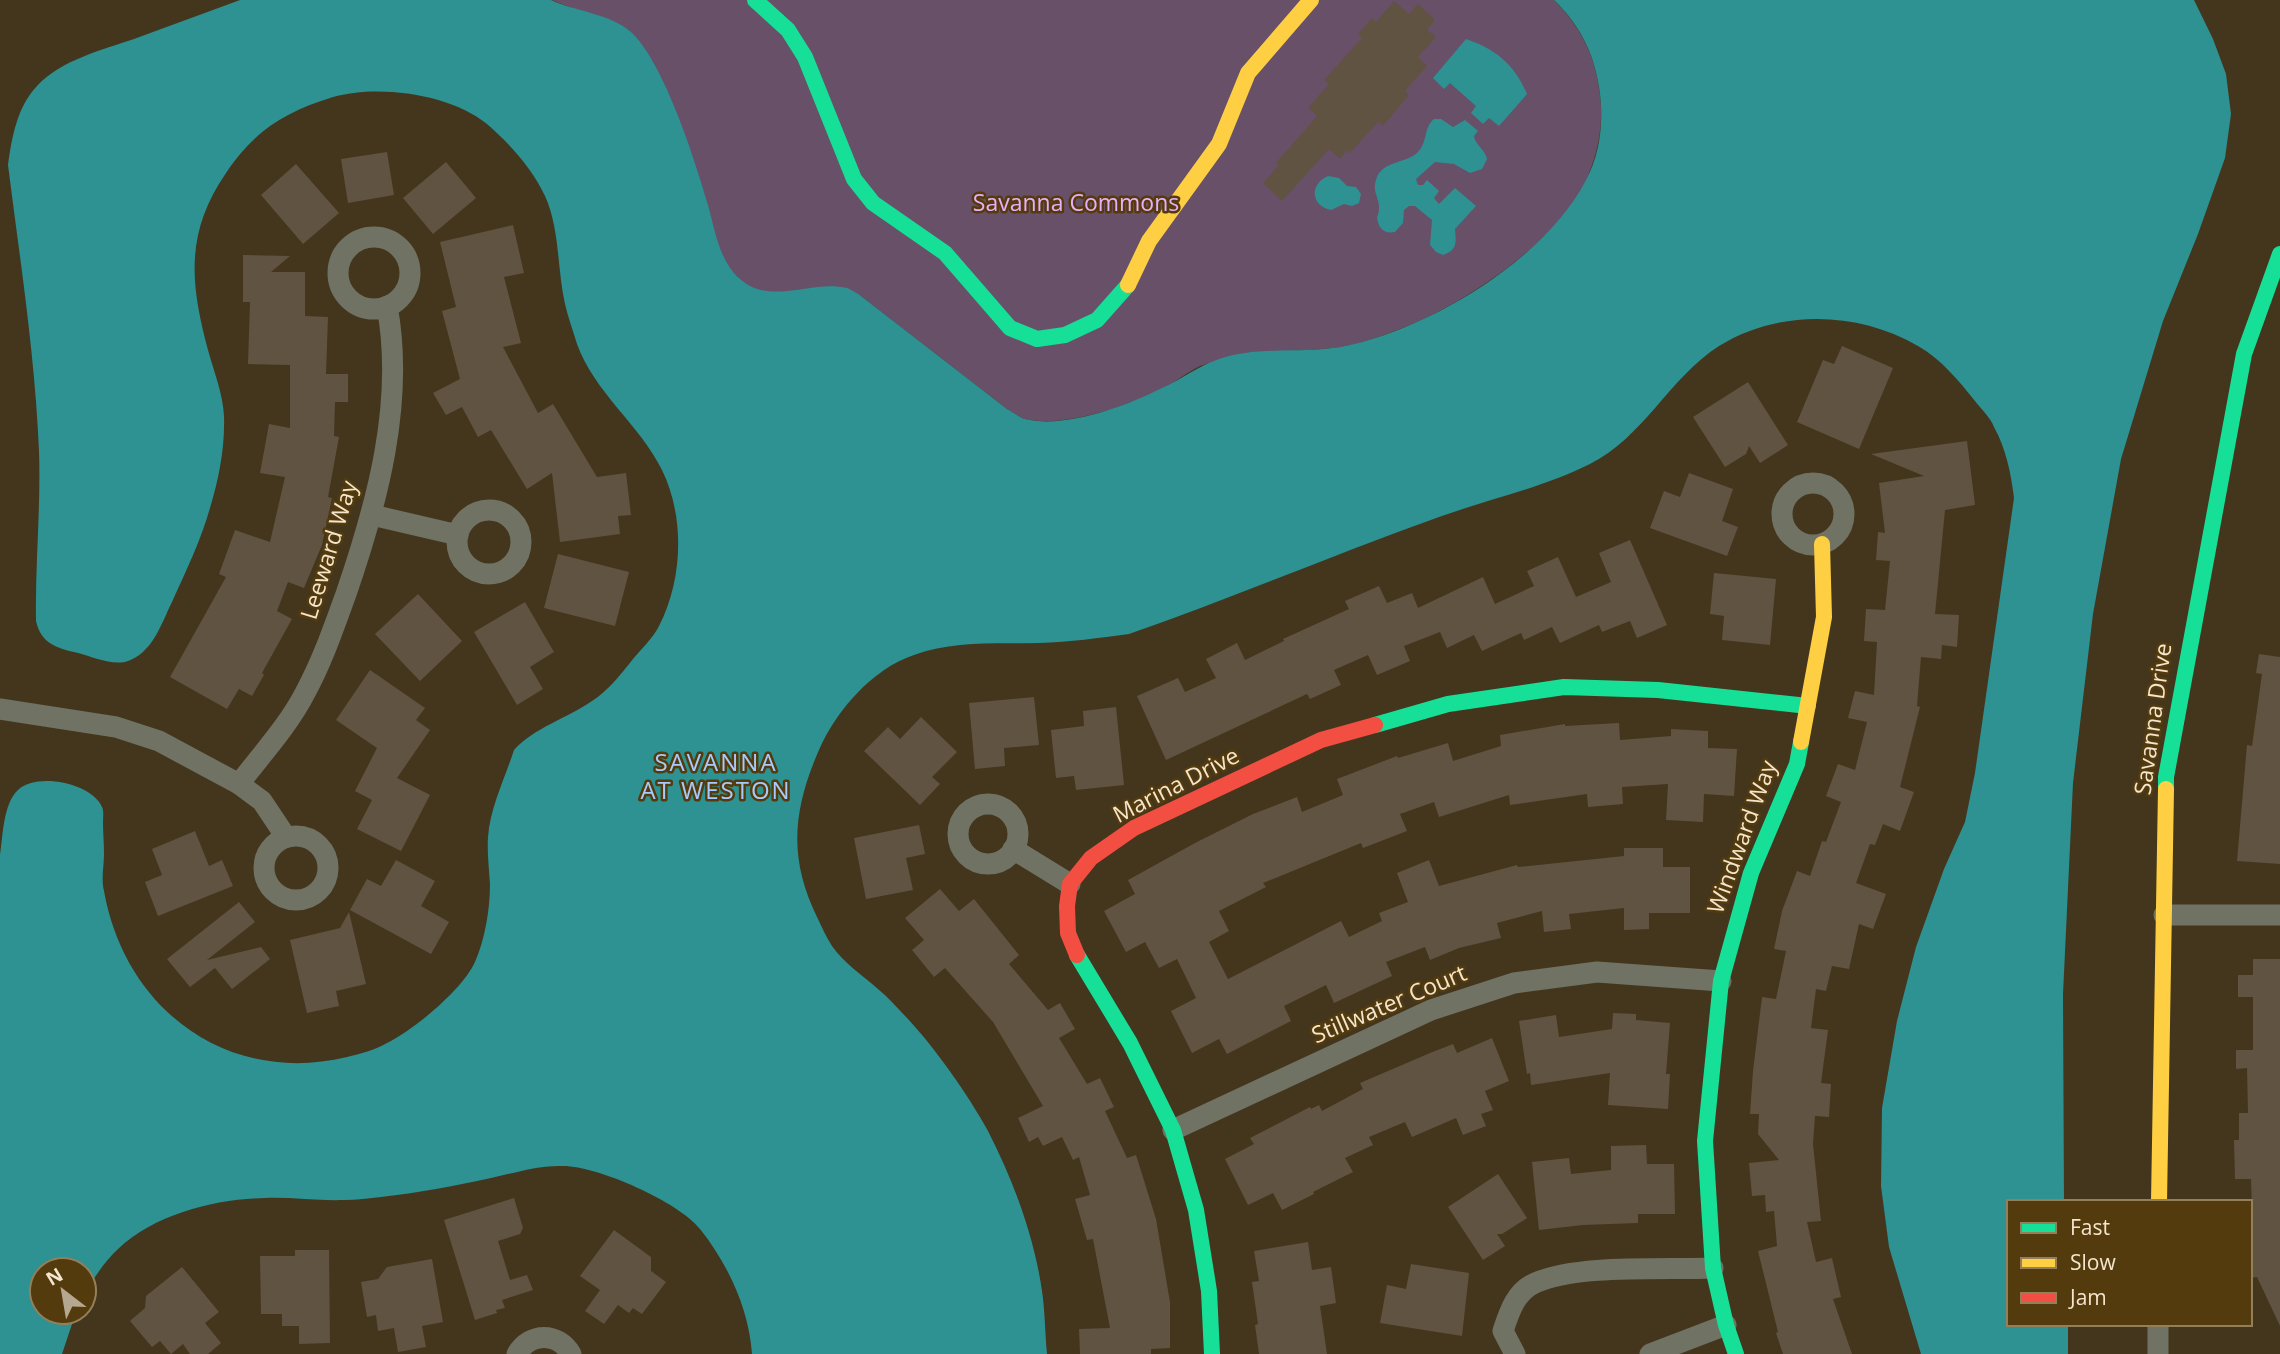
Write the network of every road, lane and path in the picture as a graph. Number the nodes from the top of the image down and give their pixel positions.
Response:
1 (755, 0) edge
2 (1311, 0) edge
3 (2280, 254) edge
4 (387, 306) dead end
5 (372, 514) junction
6 (458, 535) dead end
7 (1822, 544) dead end
8 (1808, 706) junction
9 (0, 709) edge
10 (239, 784) junction
11 (286, 837) dead end
12 (1013, 849) dead end
13 (1070, 884) junction
14 (2164, 915) junction
15 (2280, 915) edge
16 (1721, 981) junction
17 (1173, 1129) junction
18 (2159, 1200) edge
19 (1713, 1268) junction
20 (1726, 1325) junction
21 (2158, 1326) edge
22 (517, 1354) edge
23 (571, 1354) edge
24 (1212, 1354) edge
25 (1515, 1354) edge
26 (1650, 1354) edge
27 (1736, 1354) edge
28 (2158, 1354) edge

1 - 2 street
3 - 14 street, Savanna Drive
4 - 5 street, Leeward Way
5 - 6 street
5 - 10 street, Leeward Way
7 - 8 street, Windward Way
8 - 13 street, Marina Drive
8 - 16 street, Windward Way
9 - 10 street
10 - 11 street
12 - 13 street
13 - 17 street
14 - 15 street
14 - 18 street, Savanna Drive
16 - 17 street, Stillwater Court
16 - 19 street, Windward Way
17 - 24 street
19 - 20 street, Windward Way
19 - 25 street
20 - 26 street
20 - 27 street, Windward Way
21 - 28 street
22 - 23 street

